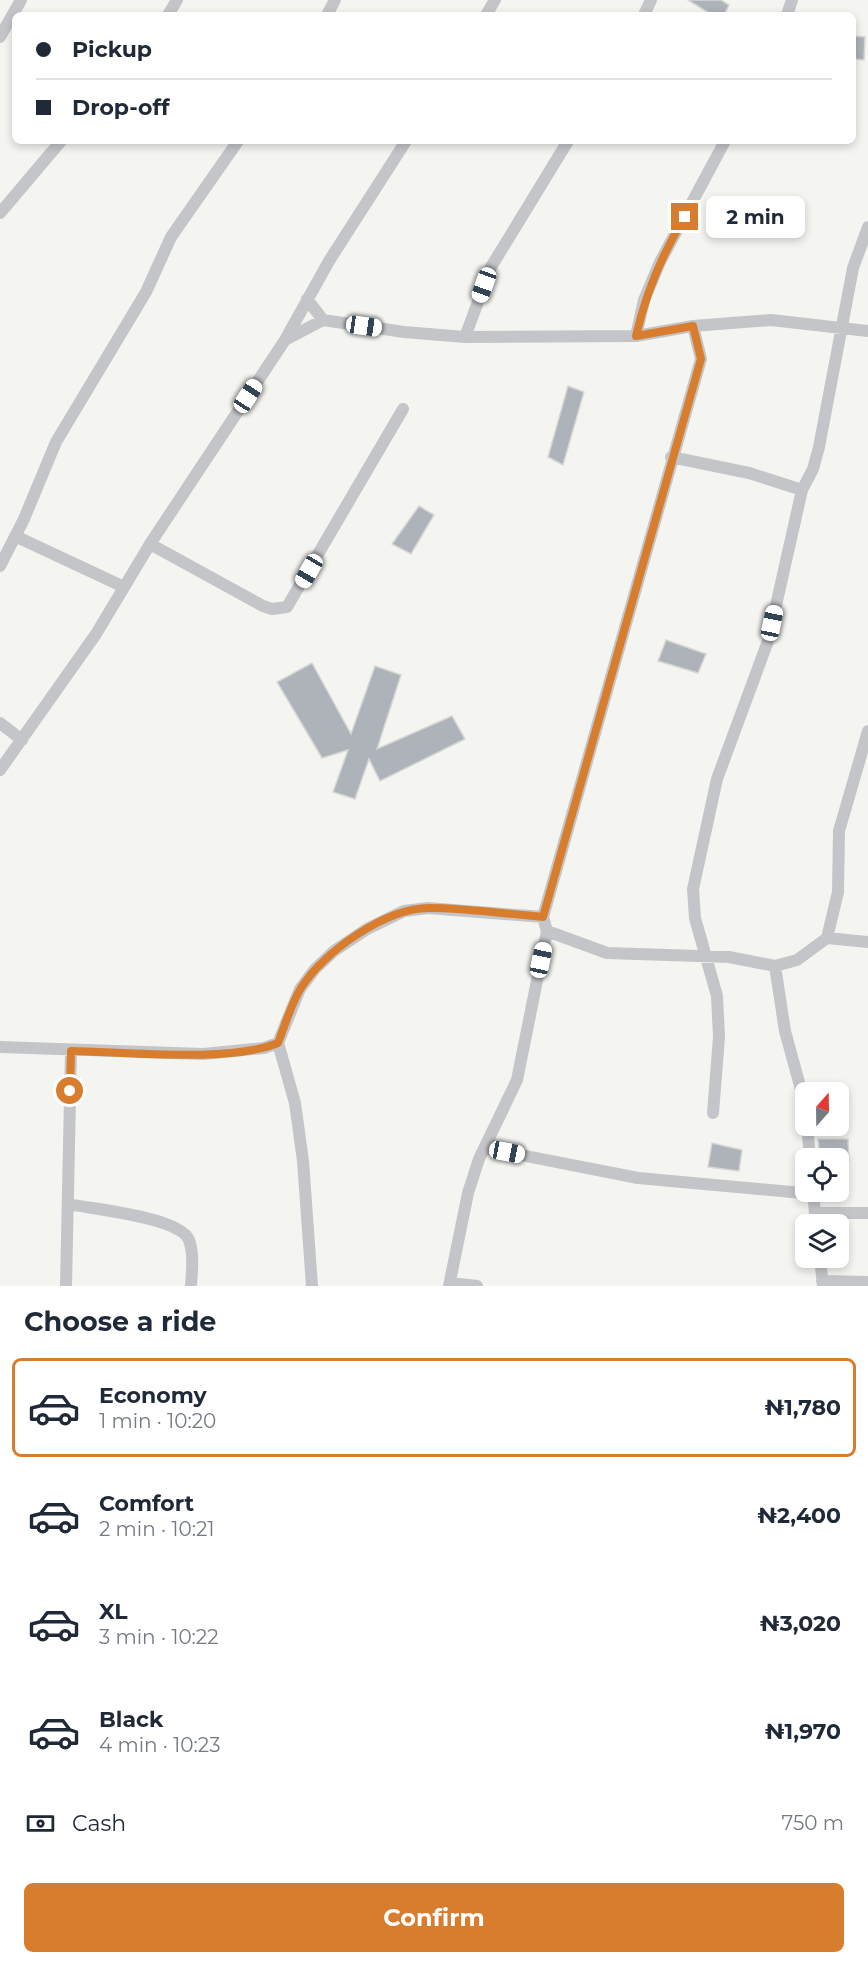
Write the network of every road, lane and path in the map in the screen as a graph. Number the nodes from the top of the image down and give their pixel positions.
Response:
1 (12, 16) edge
2 (0, 37) edge
3 (59, 144) edge
4 (236, 144) edge
5 (404, 144) edge
6 (565, 144) edge
7 (723, 144) edge
8 (2, 207) edge
9 (868, 227) edge
10 (307, 299) junction
11 (324, 320) junction
12 (693, 326) junction
13 (843, 328) junction
14 (868, 331) edge
15 (636, 336) junction
16 (465, 337) junction
17 (285, 340) junction
18 (403, 409) dead end
19 (671, 457) junction
20 (802, 490) junction
21 (15, 536) junction
22 (150, 544) junction
23 (0, 566) edge
24 (124, 587) junction
25 (0, 723) edge
26 (868, 731) edge
27 (22, 740) junction
28 (0, 770) edge
29 (543, 917) junction
30 (547, 931) junction
31 (828, 938) junction
32 (868, 942) edge
33 (705, 956) junction
34 (775, 966) junction
35 (278, 1043) junction
36 (0, 1047) edge
37 (71, 1051) junction
38 (799, 1082) edge
39 (713, 1113) dead end
40 (485, 1148) junction
41 (795, 1191) edge
42 (68, 1204) junction
43 (868, 1213) edge
44 (849, 1215) edge
45 (821, 1268) edge
46 (868, 1282) edge
47 (449, 1284) edge
48 (823, 1284) edge
49 (66, 1286) edge
50 (191, 1286) edge
51 (312, 1286) edge
52 (477, 1286) edge

1 - 2 street
3 - 8 street
4 - 21 street
5 - 10 street
6 - 16 street
7 - 15 street
9 - 13 street
10 - 11 street
10 - 17 street
11 - 16 street
11 - 17 street
12 - 13 street
12 - 15 street
12 - 19 street
13 - 14 street
13 - 20 street
15 - 16 street
17 - 22 street
18 - 22 street
19 - 20 street
19 - 29 street
20 - 33 street
21 - 23 street
21 - 24 street
22 - 24 street
24 - 27 street
25 - 27 street
26 - 31 street
27 - 28 street
29 - 30 street
29 - 35 street
30 - 33 street
30 - 40 street
31 - 32 street
31 - 34 street
33 - 34 street
33 - 39 street
34 - 38 street
35 - 37 street
35 - 51 street
36 - 37 street
37 - 42 street
40 - 41 street
40 - 47 street
42 - 49 street
42 - 50 street
43 - 44 street
45 - 48 street
46 - 48 street
47 - 52 street

